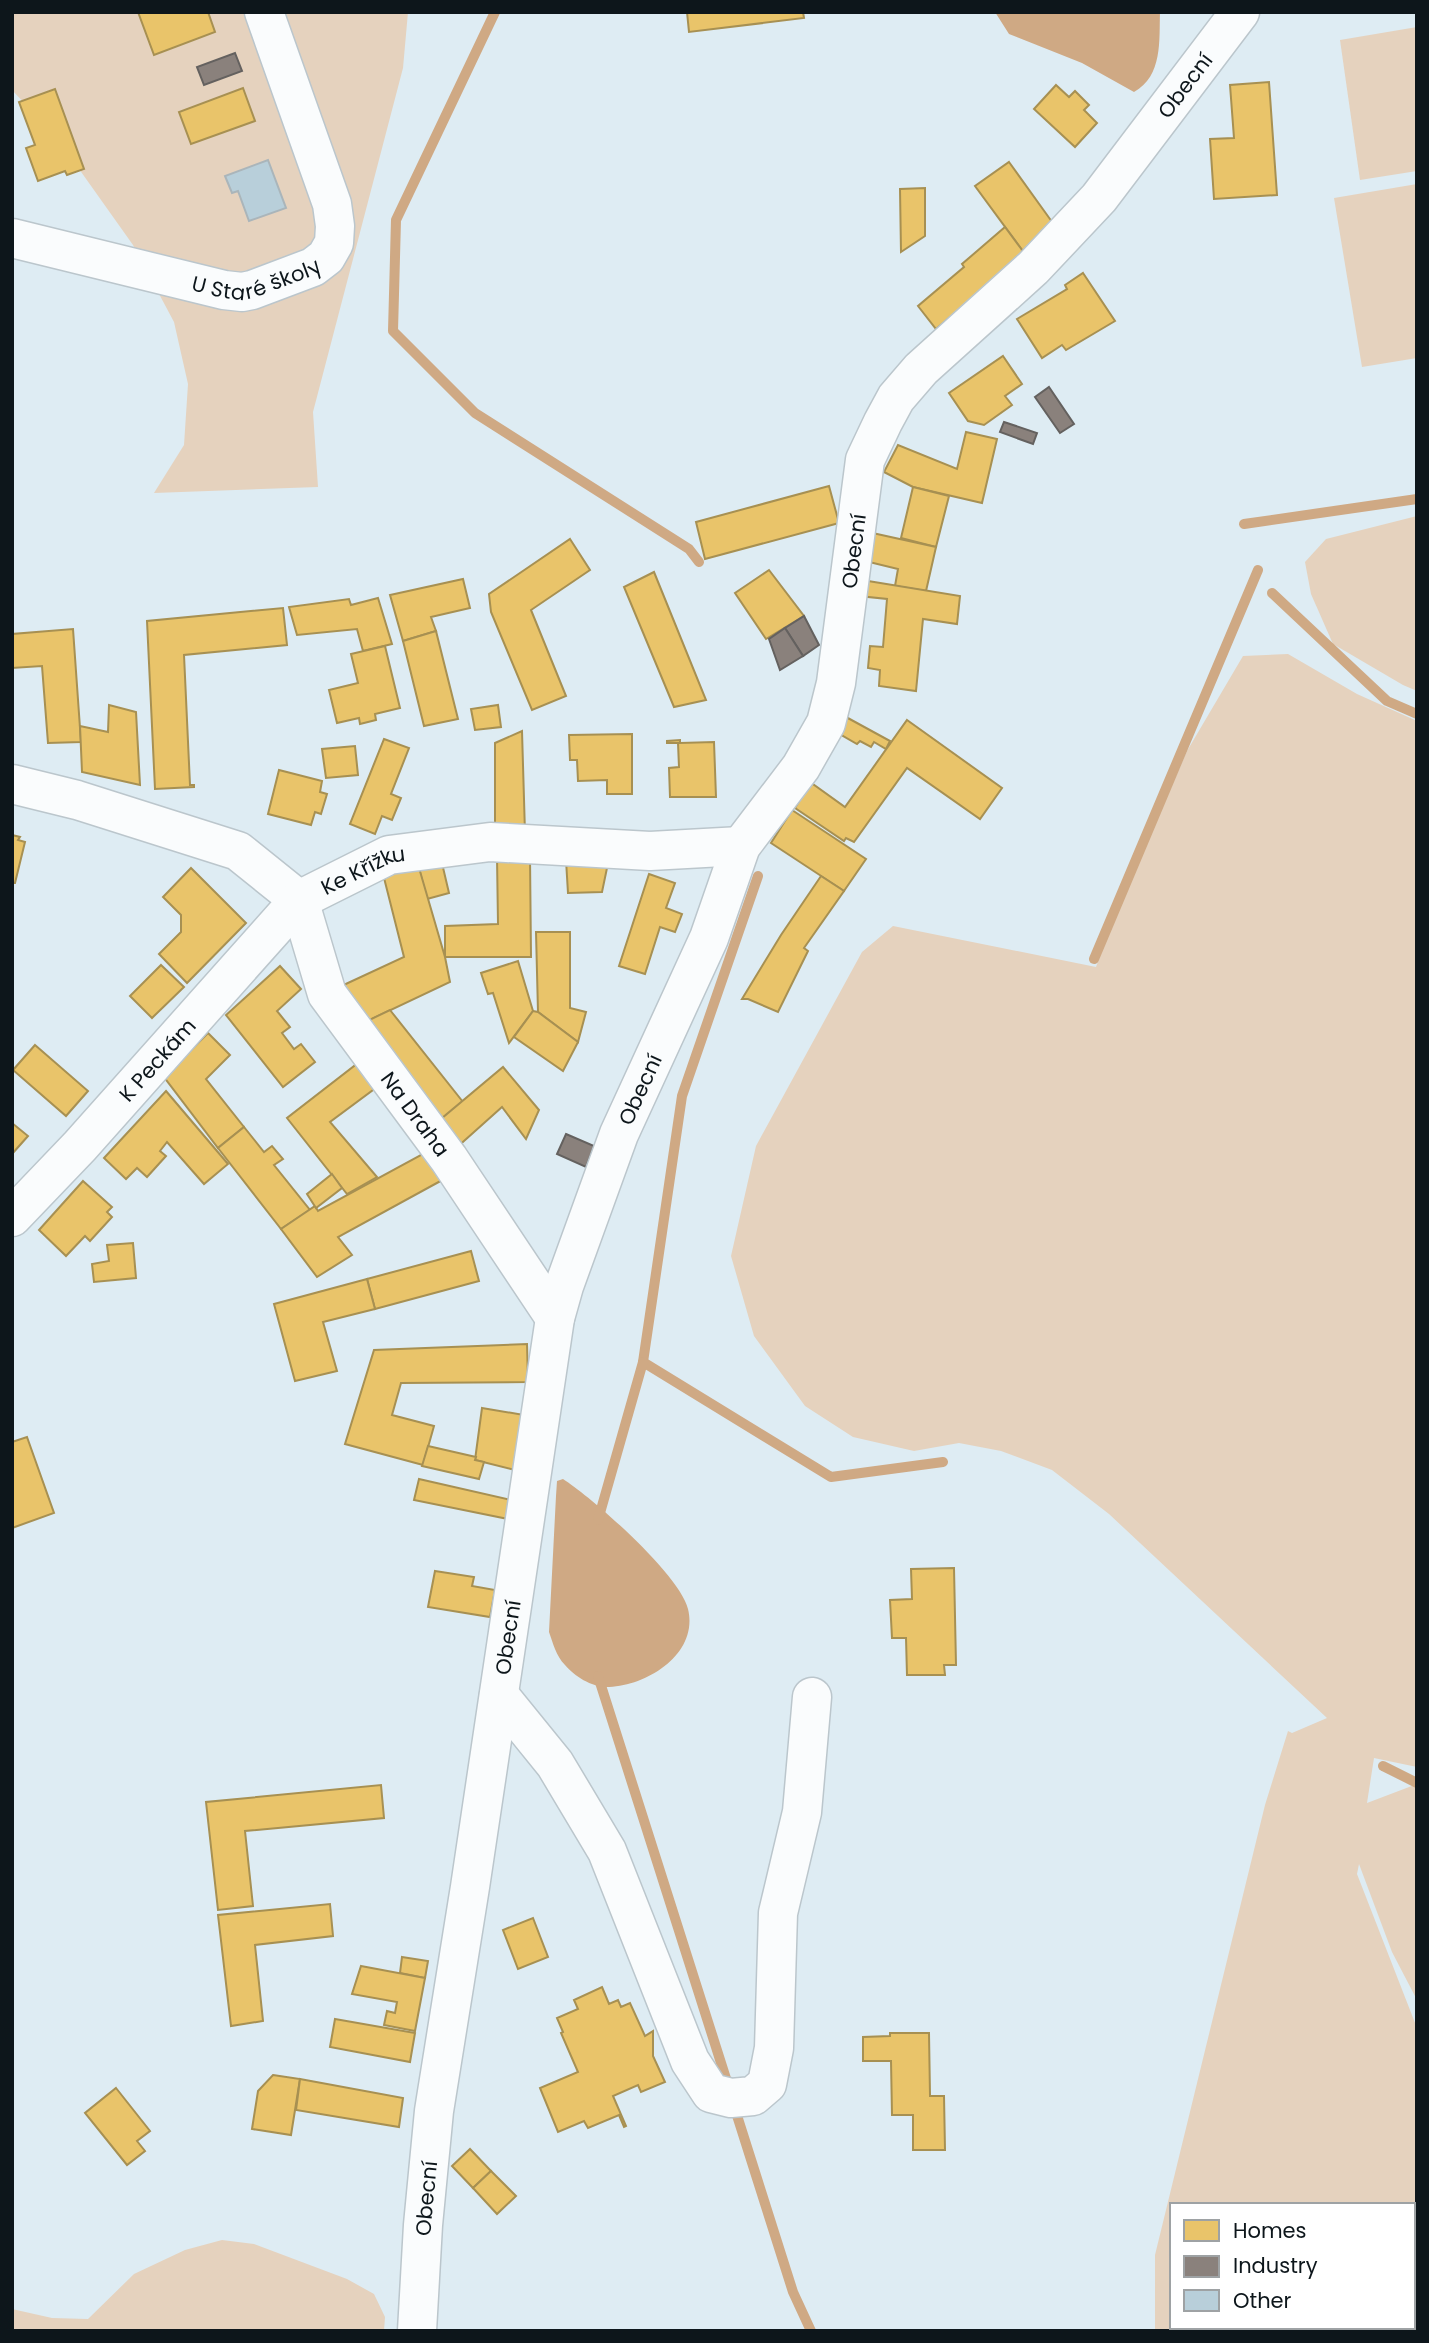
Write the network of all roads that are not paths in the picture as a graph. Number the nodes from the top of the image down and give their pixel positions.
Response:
1 (264, 12) edge
2 (1240, 12) edge
3 (12, 238) edge
4 (12, 784) edge
5 (741, 846) junction
6 (299, 900) junction
7 (12, 1217) edge
8 (555, 1318) junction
9 (499, 1695) junction
10 (811, 1698) dead end
11 (417, 2331) edge

1 - 3 street, U Staré školy
2 - 5 street, Obecní
4 - 6 street, Ke Křížku
5 - 6 street, Ke Křížku
5 - 8 street, Obecní
6 - 7 street, K Peckám
6 - 8 street, Na Draha
8 - 9 street, Obecní
9 - 10 street
9 - 11 street, Obecní

